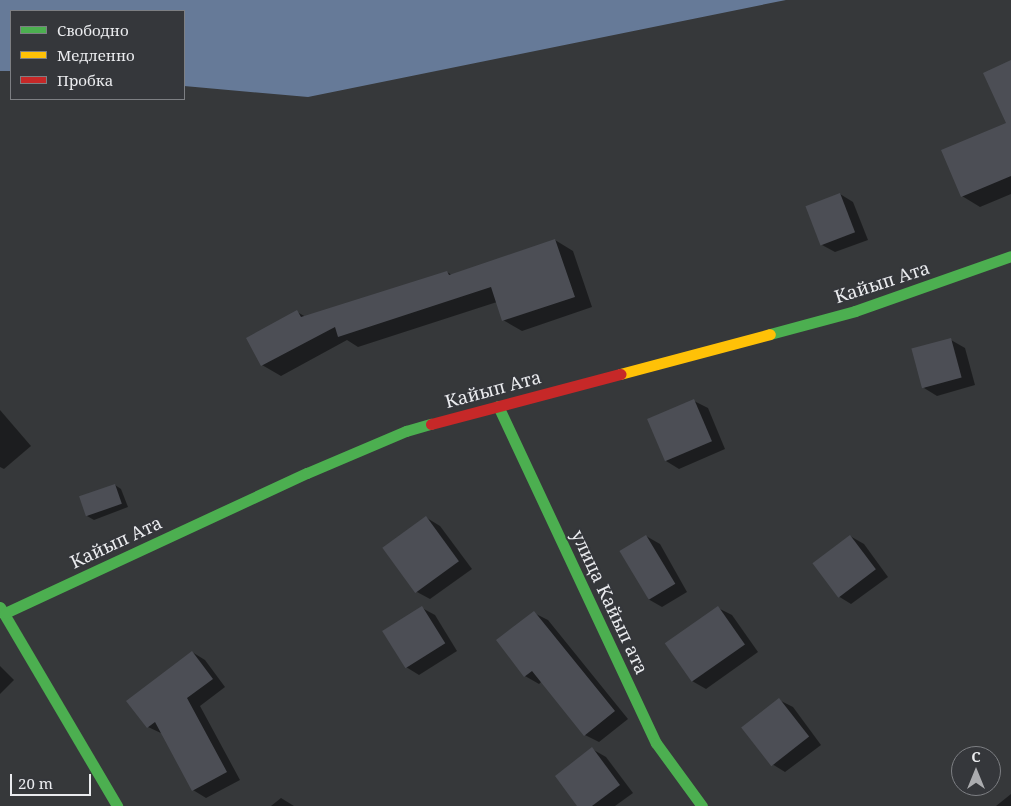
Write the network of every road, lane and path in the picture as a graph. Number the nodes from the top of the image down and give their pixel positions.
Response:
1 (1011, 256) edge
2 (498, 406) junction
3 (2, 610) edge
4 (117, 806) edge
5 (702, 806) edge

1 - 2 street, Кайып Ата
2 - 3 street, Кайып Ата
2 - 5 street, улица Кайып ата
3 - 4 street

